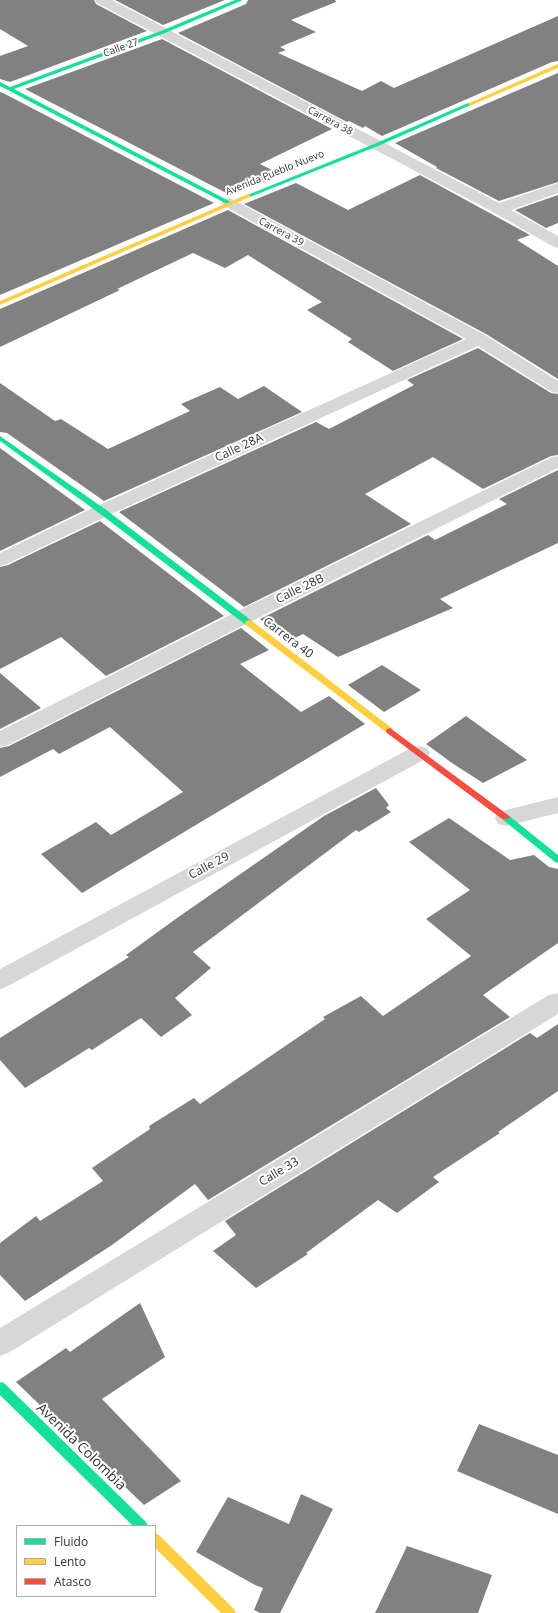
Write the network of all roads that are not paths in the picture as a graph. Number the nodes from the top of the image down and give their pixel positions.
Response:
1 (102, 0) edge
2 (240, 0) edge
3 (162, 32) junction
4 (558, 66) edge
5 (3, 89) edge
6 (376, 145) junction
7 (558, 188) edge
8 (229, 203) junction
9 (498, 209) junction
10 (558, 243) edge
11 (0, 303) edge
12 (479, 339) junction
13 (558, 388) edge
14 (0, 438) edge
15 (558, 461) edge
16 (102, 511) junction
17 (0, 560) edge
18 (241, 618) junction
19 (0, 740) edge
20 (419, 753) junction
21 (558, 805) edge
22 (506, 818) junction
23 (558, 860) edge
24 (0, 980) edge
25 (558, 1002) edge
26 (0, 1343) edge
27 (0, 1387) edge
28 (141, 1525) edge
29 (156, 1540) edge
30 (230, 1613) edge

1 - 3 street, Carrera 38
2 - 3 street, Calle 27
3 - 5 street, Calle 27
3 - 6 street, Carrera 38
4 - 6 street, Avenida Pueblo Nuevo
5 - 8 street, Carrera 39
6 - 8 street, Avenida Pueblo Nuevo
6 - 9 street, Carrera 38
7 - 9 street
8 - 11 street, Avenida Pueblo Nuevo
8 - 12 street, Carrera 39
9 - 10 street, Carrera 38
12 - 13 street, Carrera 39
12 - 16 street, Calle 28A
14 - 16 street, Carrera 40
15 - 18 street, Calle 28B
16 - 17 street, Calle 28A
16 - 18 street, Carrera 40
18 - 19 street, Calle 28B
18 - 20 street, Carrera 40
20 - 22 street, Carrera 40
20 - 24 street, Calle 29
21 - 22 street
22 - 23 street, Carrera 40
25 - 26 street, Calle 33
27 - 28 street, Avenida Colombia
29 - 30 street

